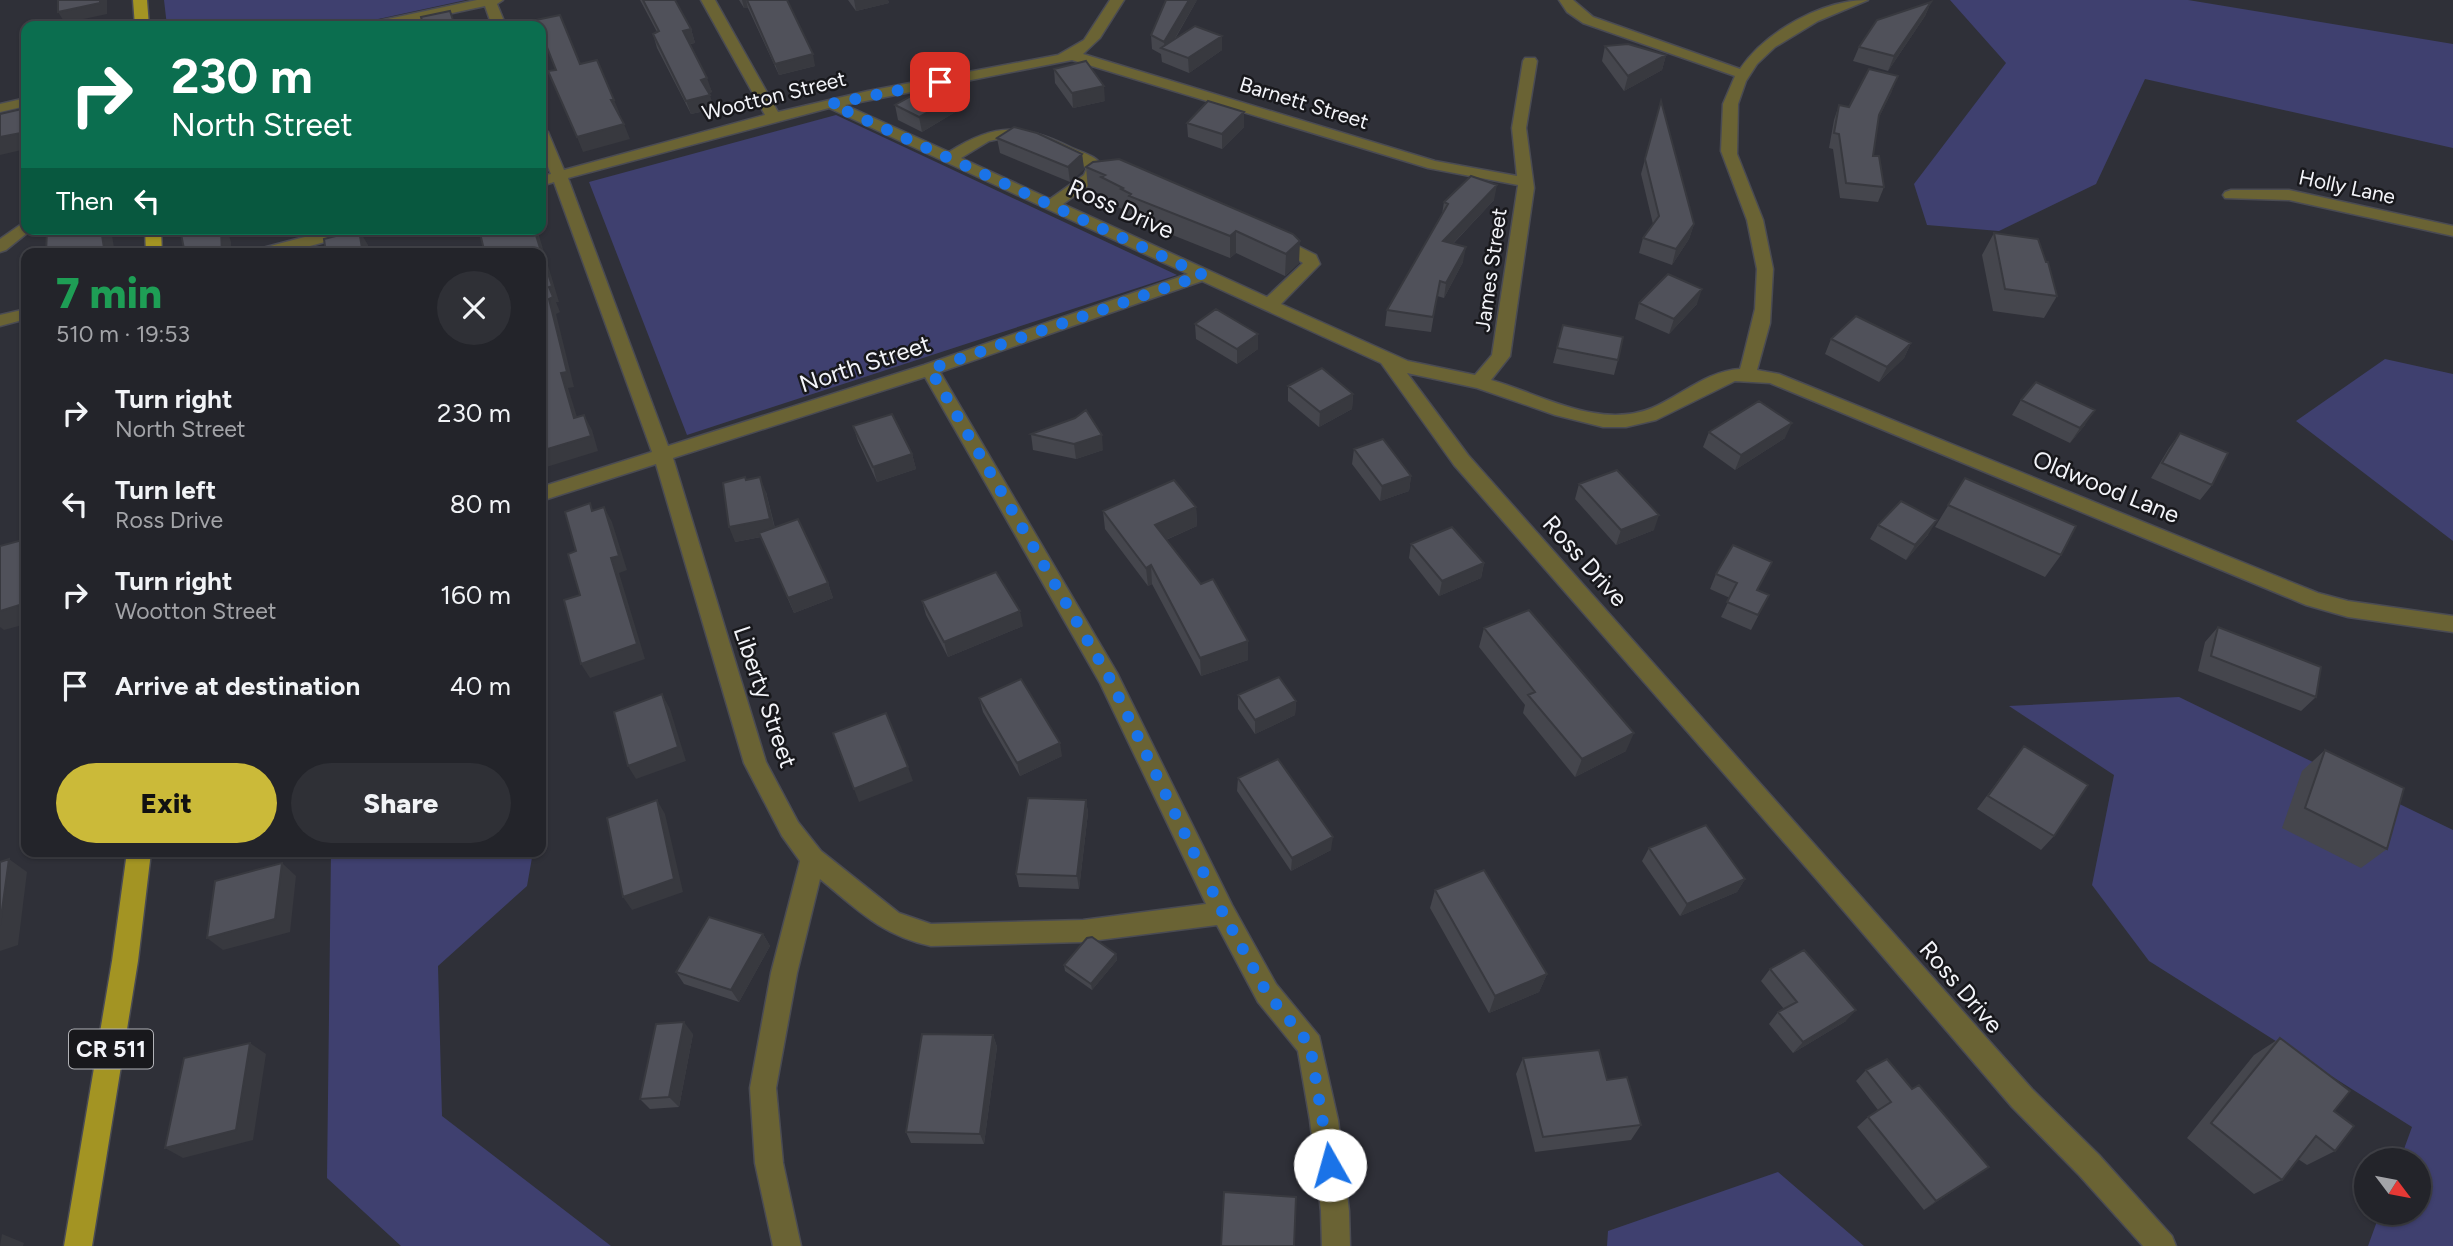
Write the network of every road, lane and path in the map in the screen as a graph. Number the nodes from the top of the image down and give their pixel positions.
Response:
1 (140, 0) edge
2 (491, 0) edge
3 (708, 0) edge
4 (1117, 0) edge
5 (1566, 0) edge
6 (1861, 0) edge
7 (142, 21) edge
8 (396, 21) edge
9 (497, 21) edge
10 (1072, 55) junction
11 (1530, 61) dead end
12 (1742, 74) junction
13 (21, 103) edge
14 (831, 104) junction
15 (0, 108) edge
16 (774, 117) junction
17 (546, 158) edge
18 (948, 159) junction
19 (1114, 174) edge
20 (550, 178) edge
21 (1090, 178) junction
22 (1525, 182) junction
23 (2231, 195) dead end
24 (1050, 206) junction
25 (21, 230) edge
26 (2453, 231) edge
27 (1261, 234) edge
28 (332, 235) edge
29 (0, 247) edge
30 (284, 248) edge
31 (1203, 275) junction
32 (1269, 305) junction
33 (21, 315) edge
34 (0, 321) edge
35 (1387, 359) junction
36 (930, 369) junction
37 (1747, 374) junction
38 (1479, 382) junction
39 (663, 457) junction
40 (546, 492) edge
41 (2453, 624) edge
42 (138, 857) edge
43 (813, 859) junction
44 (1223, 913) junction
45 (78, 1246) edge
46 (787, 1246) edge
47 (1336, 1246) edge
48 (2162, 1246) edge

1 - 7 main road
2 - 8 street
2 - 9 street
3 - 16 street
4 - 10 street, Wootton Street
5 - 12 street
6 - 12 street
10 - 14 street, Wootton Street
10 - 22 street, Barnett Street
11 - 22 street, James Street
12 - 37 street
13 - 15 street
14 - 16 street, Wootton Street
14 - 18 street, Ross Drive
16 - 20 street, Wootton Street
17 - 20 street, Liberty Street
18 - 21 street
18 - 24 street, Ross Drive
19 - 21 street
20 - 39 street, Liberty Street
21 - 24 street
22 - 38 street, James Street
23 - 26 street, Holly Lane
24 - 31 street, Ross Drive
25 - 29 street
27 - 32 street
28 - 30 street
31 - 32 street, Ross Drive
31 - 36 street, North Street
32 - 35 street, Ross Drive
33 - 34 street
35 - 38 street
35 - 48 street, Ross Drive
36 - 39 street, North Street
36 - 44 street
37 - 38 street
37 - 41 street, Oldwood Lane
39 - 40 street, North Street
39 - 43 street, Liberty Street
42 - 45 main road, CR 511
43 - 44 street, Liberty Street
43 - 46 street
44 - 47 street

